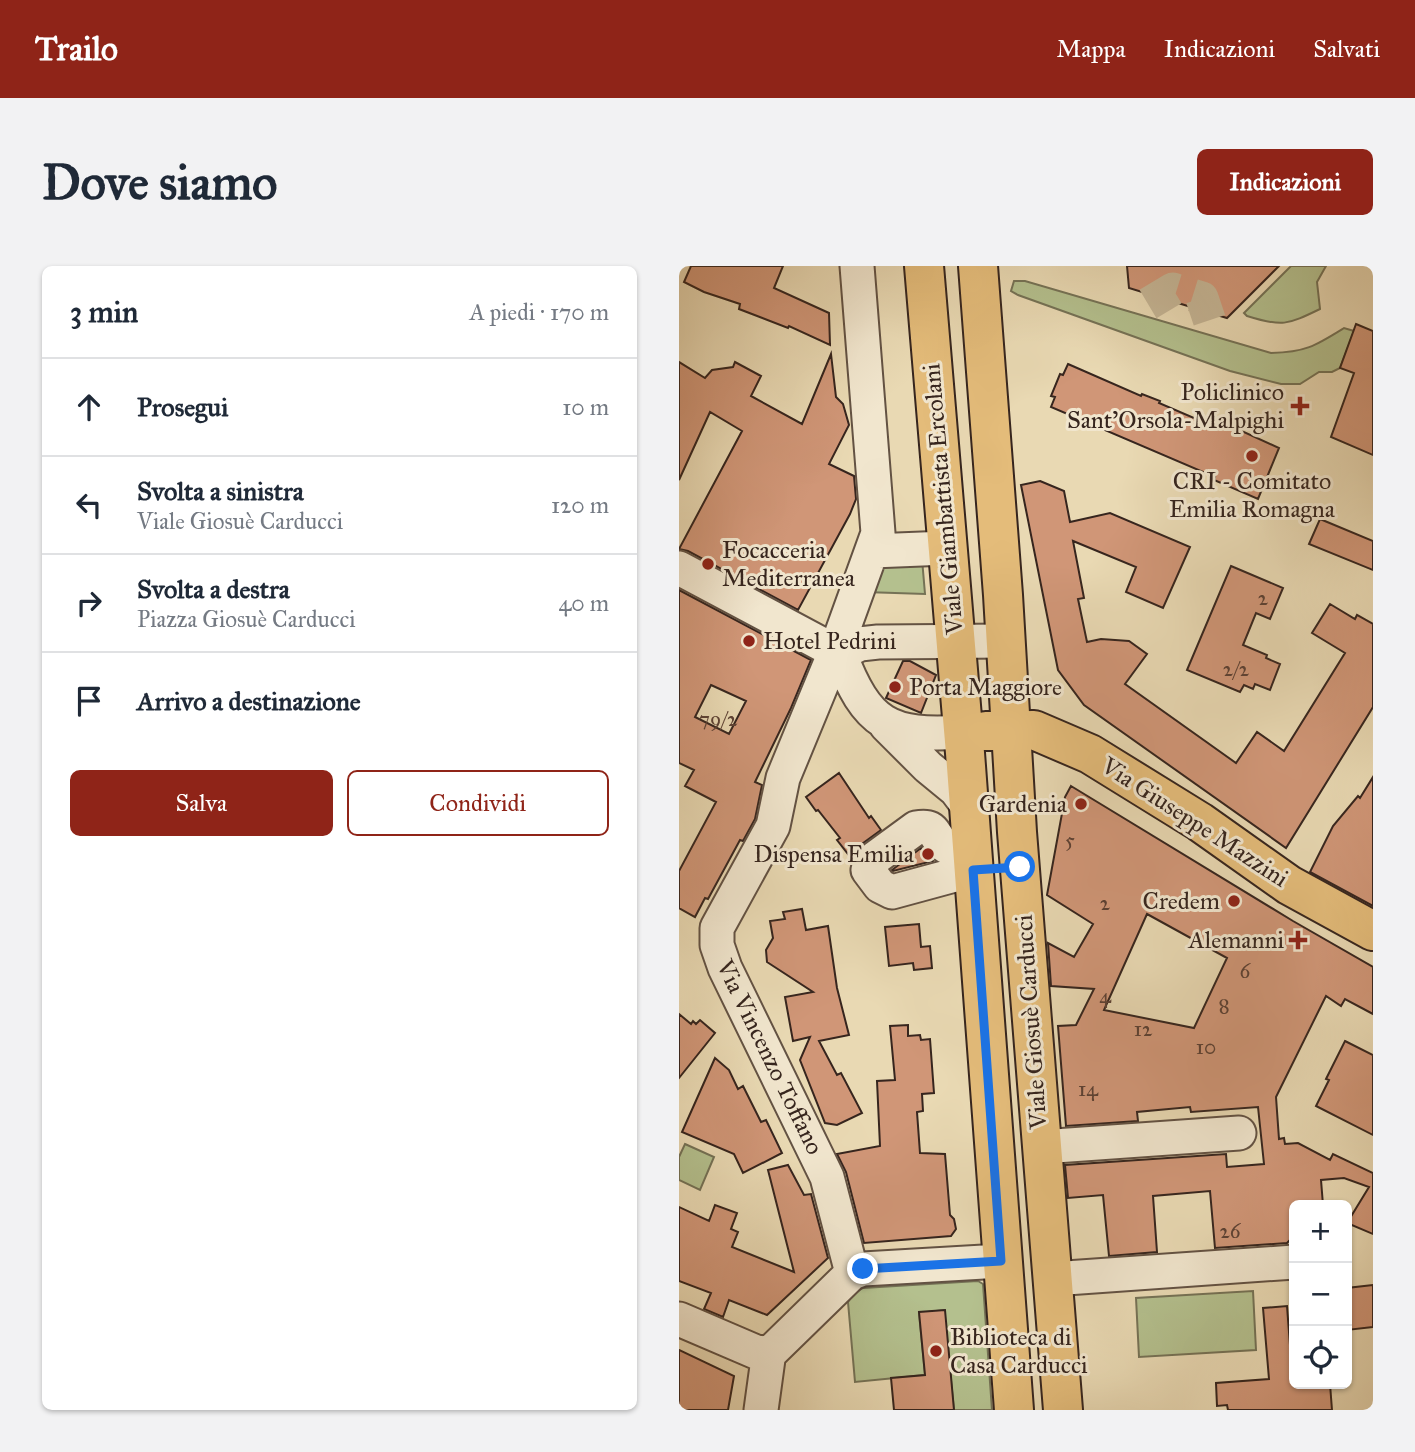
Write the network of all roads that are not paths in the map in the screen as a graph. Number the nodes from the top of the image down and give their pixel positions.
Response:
1 (857, 266) edge
2 (923, 266) edge
3 (978, 266) edge
4 (947, 548) junction
5 (872, 551) junction
6 (679, 568) edge
7 (1006, 641) junction
8 (955, 642) junction
9 (838, 653) junction
10 (884, 723) junction
11 (1011, 730) junction
12 (963, 732) junction
13 (968, 806) junction
14 (973, 863) junction
15 (1020, 867) junction
16 (1373, 931) edge
17 (1239, 1133) dead end
18 (1041, 1147) junction
19 (1001, 1261) junction
20 (1289, 1262) edge
21 (1051, 1268) junction
22 (852, 1273) junction
23 (679, 1319) edge
24 (766, 1353) junction
25 (761, 1410) edge
26 (1014, 1410) edge
27 (1063, 1410) edge

1 - 5 street
2 - 4 main road, Viale Giambattista Ercolani
3 - 7 main road, Viale Giambattista Ercolani
4 - 5 street
4 - 8 main road, Viale Giambattista Ercolani
5 - 9 street
6 - 9 street
7 - 8 street
7 - 11 main road, Viale Giambattista Ercolani
8 - 9 street
8 - 12 main road, Viale Giambattista Ercolani
9 - 10 street
9 - 22 street, Via Vincenzo Toffano
10 - 12 street
10 - 13 street
11 - 12 main road, Via Giuseppe Mazzini
11 - 15 main road, Viale Giosuè Carducci
11 - 16 main road, Via Giuseppe Mazzini
12 - 13 main road, Viale Giosuè Carducci
13 - 14 main road, Viale Giosuè Carducci
14 - 15 main road
14 - 19 main road, Viale Giosuè Carducci
15 - 18 main road, Viale Giosuè Carducci
17 - 18 street, Viale Giosuè Carducci
18 - 21 main road, Viale Giosuè Carducci
19 - 21 main road
19 - 22 street
19 - 26 main road, Viale Giosuè Carducci
20 - 21 street
21 - 27 main road, Viale Giosuè Carducci
22 - 24 street
23 - 24 street
24 - 25 street

